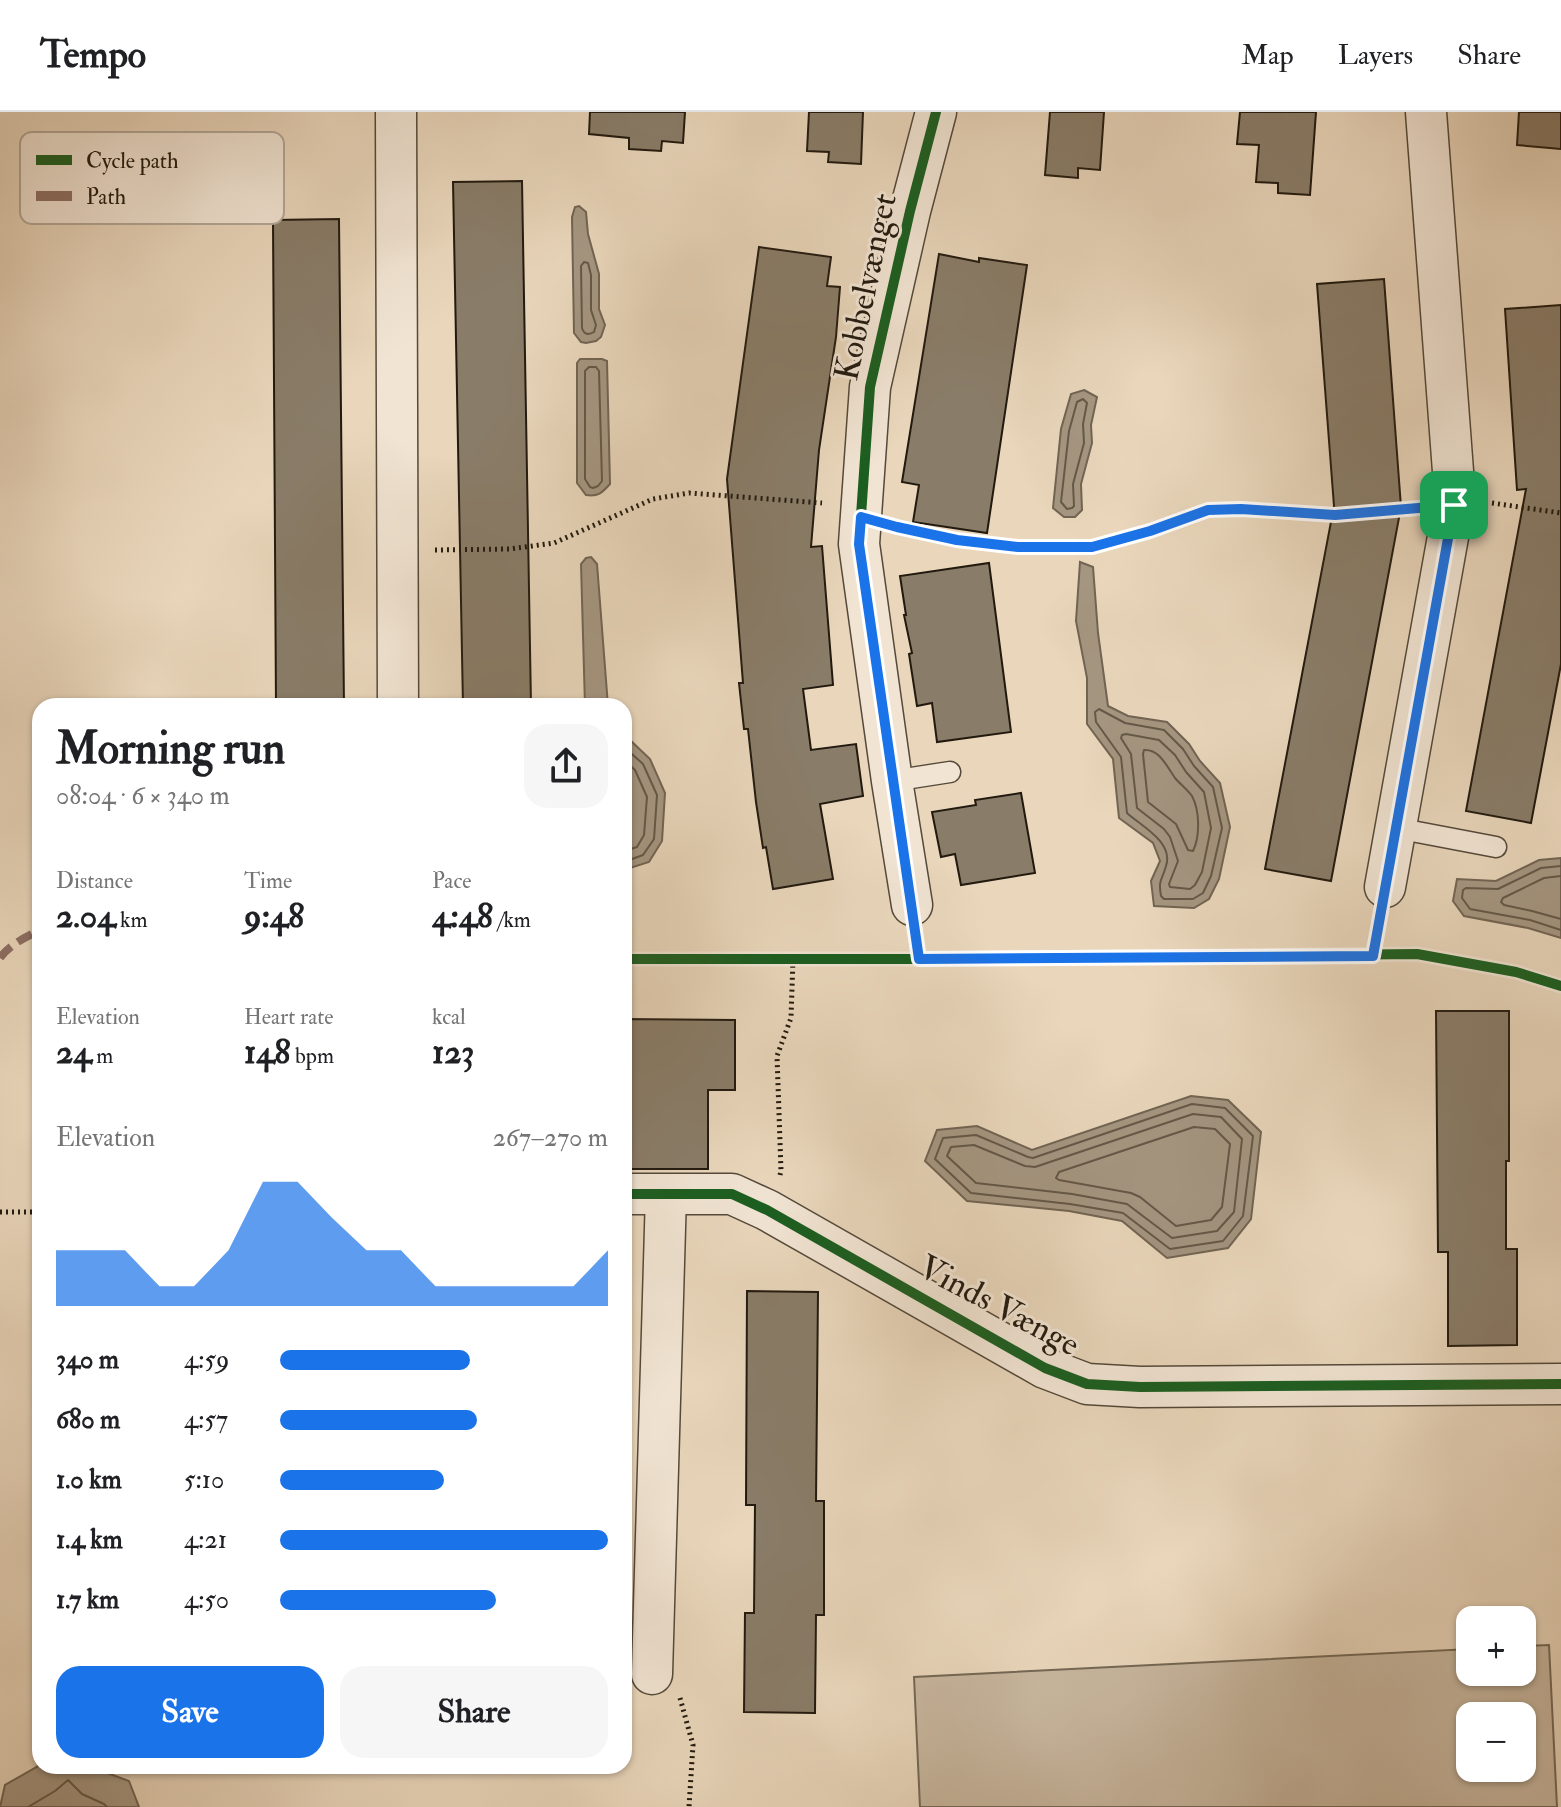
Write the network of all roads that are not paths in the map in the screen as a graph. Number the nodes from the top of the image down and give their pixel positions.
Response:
1 (396, 112) edge
2 (936, 112) edge
3 (1426, 112) edge
4 (398, 698) edge
5 (950, 772) dead end
6 (892, 781) junction
7 (1396, 828) junction
8 (1496, 847) dead end
9 (1385, 887) dead end
10 (912, 905) dead end
11 (632, 1194) edge
12 (666, 1194) junction
13 (1561, 1384) edge
14 (652, 1674) road end

1 - 4 street
2 - 6 street, Kobbelvænget
3 - 7 street
5 - 6 lane
6 - 10 street, Kobbelvænget
7 - 8 lane
7 - 9 street
11 - 12 street, Vinds Vænge
12 - 13 street, Vinds Vænge
12 - 14 street

